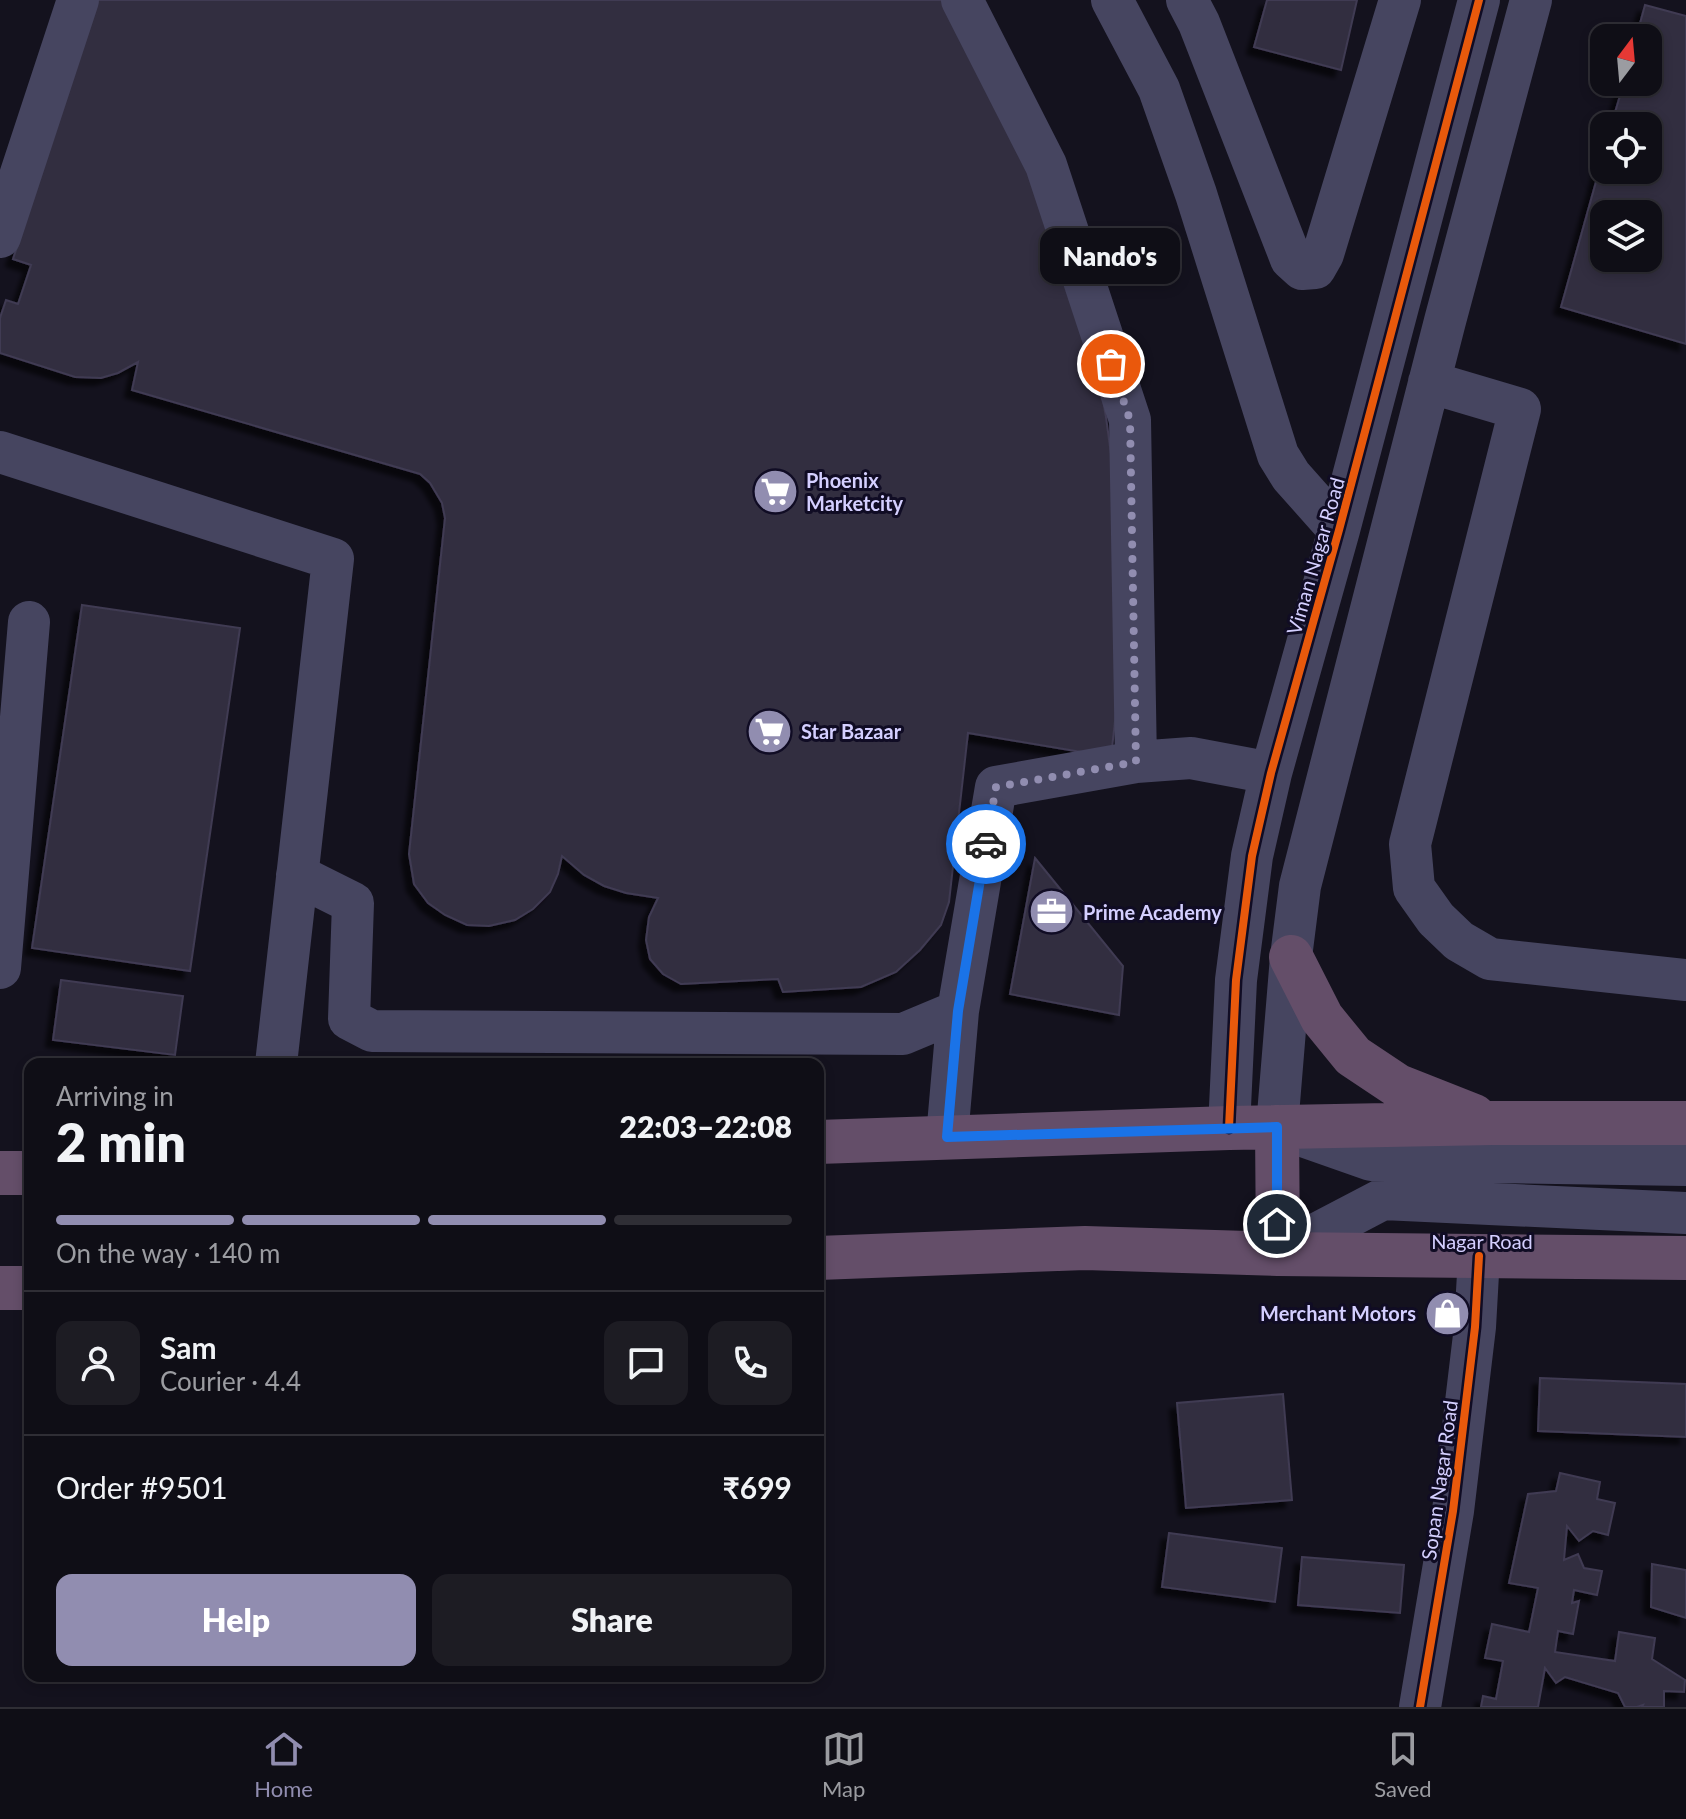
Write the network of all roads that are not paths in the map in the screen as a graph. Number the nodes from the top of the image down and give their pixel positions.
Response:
1 (78, 0) edge
2 (962, 0) edge
3 (1112, 0) edge
4 (1187, 0) edge
5 (1400, 0) edge
6 (1479, 0) edge
7 (1531, 0) edge
8 (0, 237) edge
9 (1429, 382) junction
10 (0, 452) edge
11 (1339, 530) junction
12 (29, 622) dead end
13 (1136, 762) junction
14 (1271, 773) junction
15 (297, 875) junction
16 (1291, 957) junction
17 (0, 968) edge
18 (1686, 980) edge
19 (958, 1011) junction
20 (277, 1058) edge
21 (1492, 1123) junction
22 (1686, 1123) edge
23 (1277, 1127) junction
24 (1229, 1128) junction
25 (947, 1137) junction
26 (824, 1142) edge
27 (1686, 1165) edge
28 (0, 1173) edge
29 (24, 1173) edge
30 (1686, 1213) edge
31 (1278, 1254) junction
32 (1479, 1256) junction
33 (824, 1258) edge
34 (1686, 1258) edge
35 (0, 1288) edge
36 (24, 1288) edge
37 (1420, 1707) edge

1 - 8 street
2 - 13 street
3 - 11 street
4 - 5 street
6 - 11 street, Viman Nagar Road
7 - 9 street
9 - 16 street
9 - 18 street
10 - 15 street
11 - 14 street, Viman Nagar Road
12 - 17 street
13 - 14 street
13 - 19 street
14 - 24 street, Viman Nagar Road
15 - 19 street
15 - 20 street
16 - 21 highway
16 - 23 street
19 - 25 street
21 - 22 highway
21 - 23 highway
23 - 24 highway
23 - 27 street
23 - 31 highway
24 - 25 highway
25 - 26 highway
28 - 29 highway
30 - 31 street
31 - 32 highway, Nagar Road
31 - 33 highway, Nagar Road
32 - 34 highway, Nagar Road
32 - 37 street, Sopan Nagar Road
35 - 36 highway

